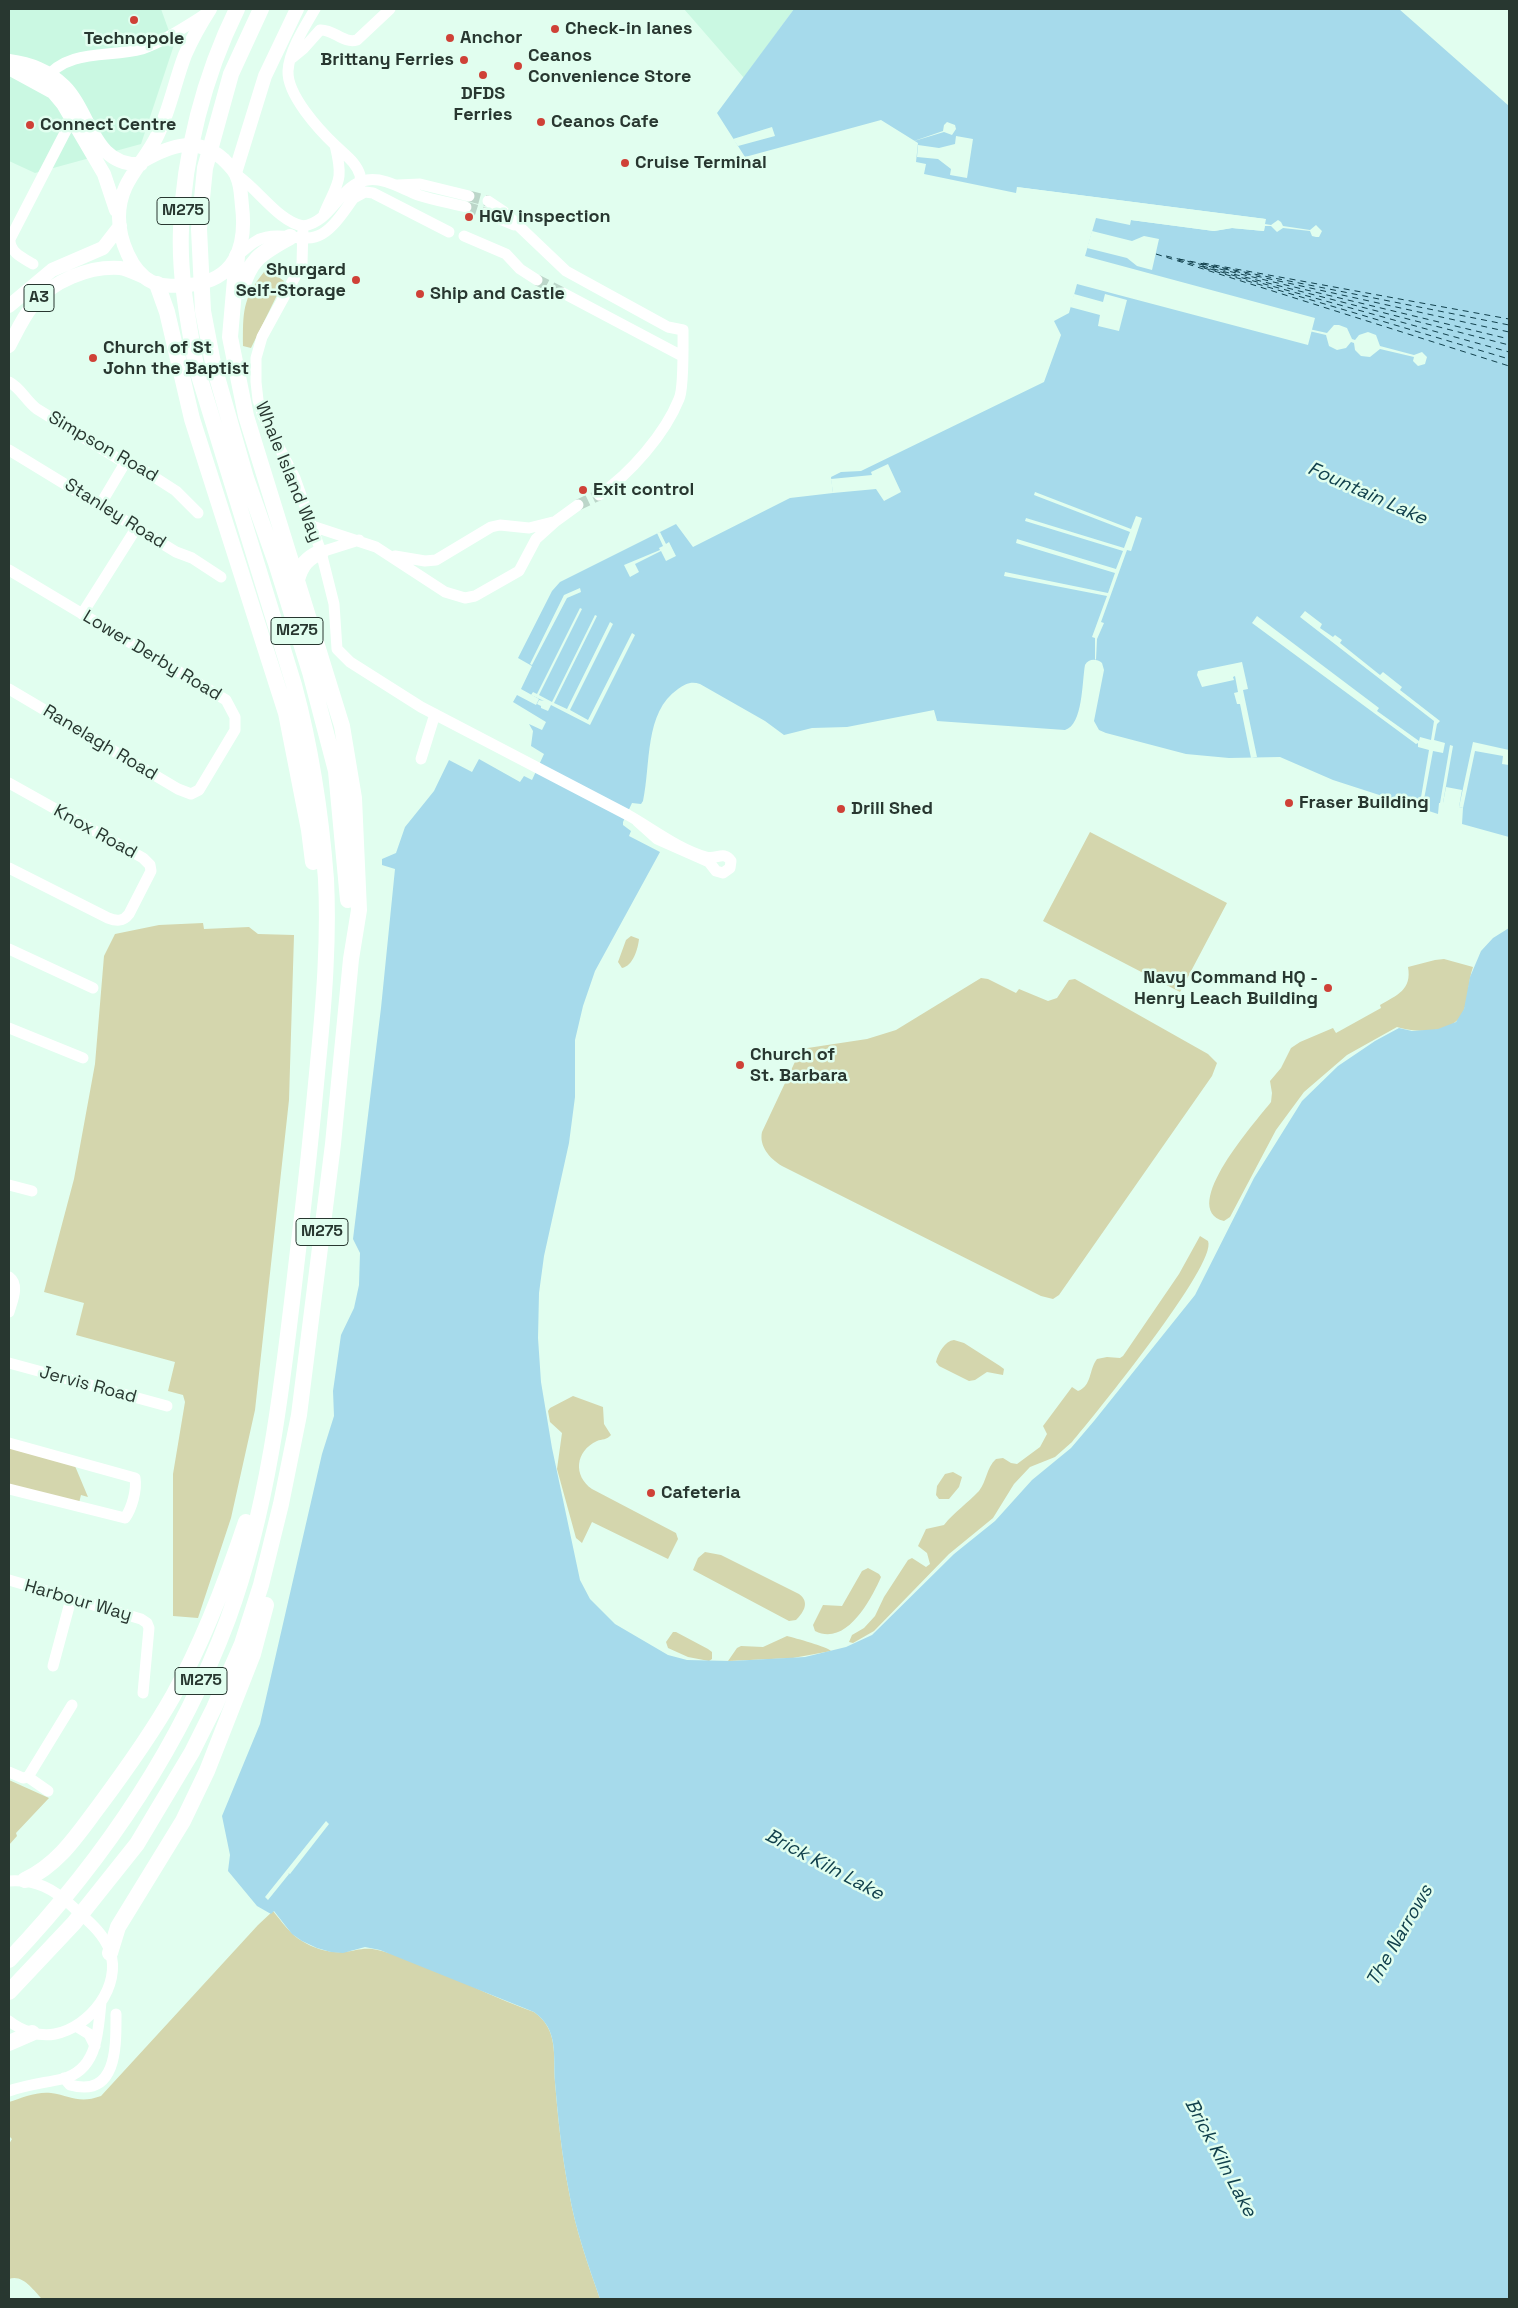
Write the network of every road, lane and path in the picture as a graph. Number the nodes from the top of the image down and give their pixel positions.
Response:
1 (237, 9) edge
2 (261, 9) edge
3 (296, 9) edge
4 (315, 9) edge
5 (390, 9) edge
6 (209, 10) edge
7 (330, 31) junction
8 (292, 58) junction
9 (9, 61) edge
10 (9, 68) edge
11 (45, 80) junction
12 (72, 119) junction
13 (335, 145) junction
14 (142, 162) junction
15 (236, 174) junction
16 (361, 182) junction
17 (354, 198) junction
18 (488, 201) tunnel mouth
19 (467, 202) tunnel mouth
20 (485, 213) tunnel mouth
21 (324, 215) junction
22 (13, 221) edge
23 (119, 222) junction
24 (303, 226) junction
25 (449, 232) dead end
26 (526, 232) junction
27 (464, 236) dead end
28 (296, 238) junction
29 (237, 256) junction
30 (33, 264) dead end
31 (151, 280) junction
32 (537, 280) tunnel mouth
33 (563, 293) tunnel mouth
34 (9, 306) edge
35 (195, 312) junction
36 (9, 346) edge
37 (233, 355) junction
38 (682, 356) junction
39 (9, 382) edge
40 (9, 450) edge
41 (125, 464) junction
42 (599, 495) tunnel mouth
43 (100, 504) junction
44 (578, 505) tunnel mouth
45 (198, 513) dead end
46 (556, 521) junction
47 (312, 526) junction
48 (137, 527) junction
49 (359, 540) junction
50 (321, 552) junction
51 (390, 555) junction
52 (9, 570) edge
53 (221, 577) dead end
54 (297, 580) junction
55 (82, 614) junction
56 (9, 689) edge
57 (435, 714) junction
58 (421, 758) dead end
59 (9, 783) edge
60 (192, 794) joint
61 (638, 821) junction
62 (9, 868) edge
63 (9, 949) edge
64 (351, 959) junction
65 (325, 961) junction
66 (93, 988) dead end
67 (9, 1028) edge
68 (83, 1058) dead end
69 (9, 1185) edge
70 (32, 1192) dead end
71 (9, 1277) edge
72 (23, 1281) dead end
73 (9, 1312) edge
74 (9, 1363) edge
75 (167, 1406) dead end
76 (9, 1443) edge
77 (271, 1452) junction
78 (9, 1489) edge
79 (281, 1504) junction
80 (9, 1580) edge
81 (71, 1599) junction
82 (51, 1659) dead end
83 (143, 1693) dead end
84 (66, 1711) dead end
85 (9, 1772) edge
86 (28, 1777) junction
87 (48, 1791) dead end
88 (26, 1880) junction
89 (9, 1881) edge
90 (110, 1952) junction
91 (9, 1960) edge
92 (9, 1992) edge
93 (101, 2002) junction
94 (116, 2014) dead end
95 (9, 2021) edge
96 (76, 2026) junction
97 (32, 2033) junction
98 (9, 2043) edge
99 (95, 2046) junction
100 (64, 2078) junction
101 (9, 2091) edge

1 - 35 highway, M275
2 - 35 highway, M275
3 - 15 main road
4 - 7 street
4 - 8 street
5 - 7 street
6 - 11 street
6 - 14 main road
7 - 8 street
8 - 13 street
9 - 11 main road
10 - 11 main road
11 - 12 main road
11 - 14 main road
12 - 22 street
12 - 23 main road
13 - 16 street
13 - 21 street
14 - 15 main road
14 - 23 main road
15 - 24 street
15 - 29 main road
16 - 17 street
16 - 19 street
16 - 21 street
17 - 25 street
17 - 28 street
18 - 26 street
20 - 26 street
21 - 24 street
22 - 30 street
23 - 31 main road
23 - 34 main road, A3
24 - 28 street, Whale Island Way
26 - 38 street
27 - 32 street
28 - 29 street
28 - 37 highway, M275
28 - 47 street, Whale Island Way
29 - 31 main road
29 - 37 highway, M275
31 - 36 main road, A3
31 - 65 highway, M275
33 - 38 street
35 - 64 highway, M275
35 - 65 highway, M275
37 - 54 highway, M275
38 - 42 street
39 - 41 street, Simpson Road
40 - 43 street, Stanley Road
41 - 43 street
41 - 45 street, Simpson Road
43 - 48 street, Stanley Road
44 - 46 street
46 - 51 street
46 - 51 street
47 - 49 street
47 - 50 street, Whale Island Way
48 - 53 street, Stanley Road
48 - 55 street
49 - 50 street
49 - 51 street
50 - 54 highway
50 - 57 street, Whale Island Way
52 - 55 street, Lower Derby Road
54 - 64 highway, M275
55 - 60 street, Lower Derby Road
56 - 60 street, Ranelagh Road
57 - 58 street
57 - 61 street, Whale Island Way
59 - 62 street, Knox Road
61 - 61 street
63 - 66 street
64 - 79 highway, M275
65 - 77 highway, M275
67 - 68 street
69 - 70 street
71 - 72 street
71 - 73 street
74 - 75 street, Jervis Road
76 - 78 street
77 - 88 highway, M275
77 - 91 highway, M275
79 - 90 highway, M275
79 - 92 highway, M275
80 - 81 street, Harbour Way
81 - 82 street
81 - 83 street, Harbour Way
84 - 86 street
85 - 86 street
86 - 87 street
88 - 89 street
88 - 90 street
90 - 93 street
93 - 96 street
93 - 99 street
94 - 100 street
95 - 97 street
96 - 97 street
96 - 99 street
97 - 98 highway
99 - 100 street
100 - 101 street

